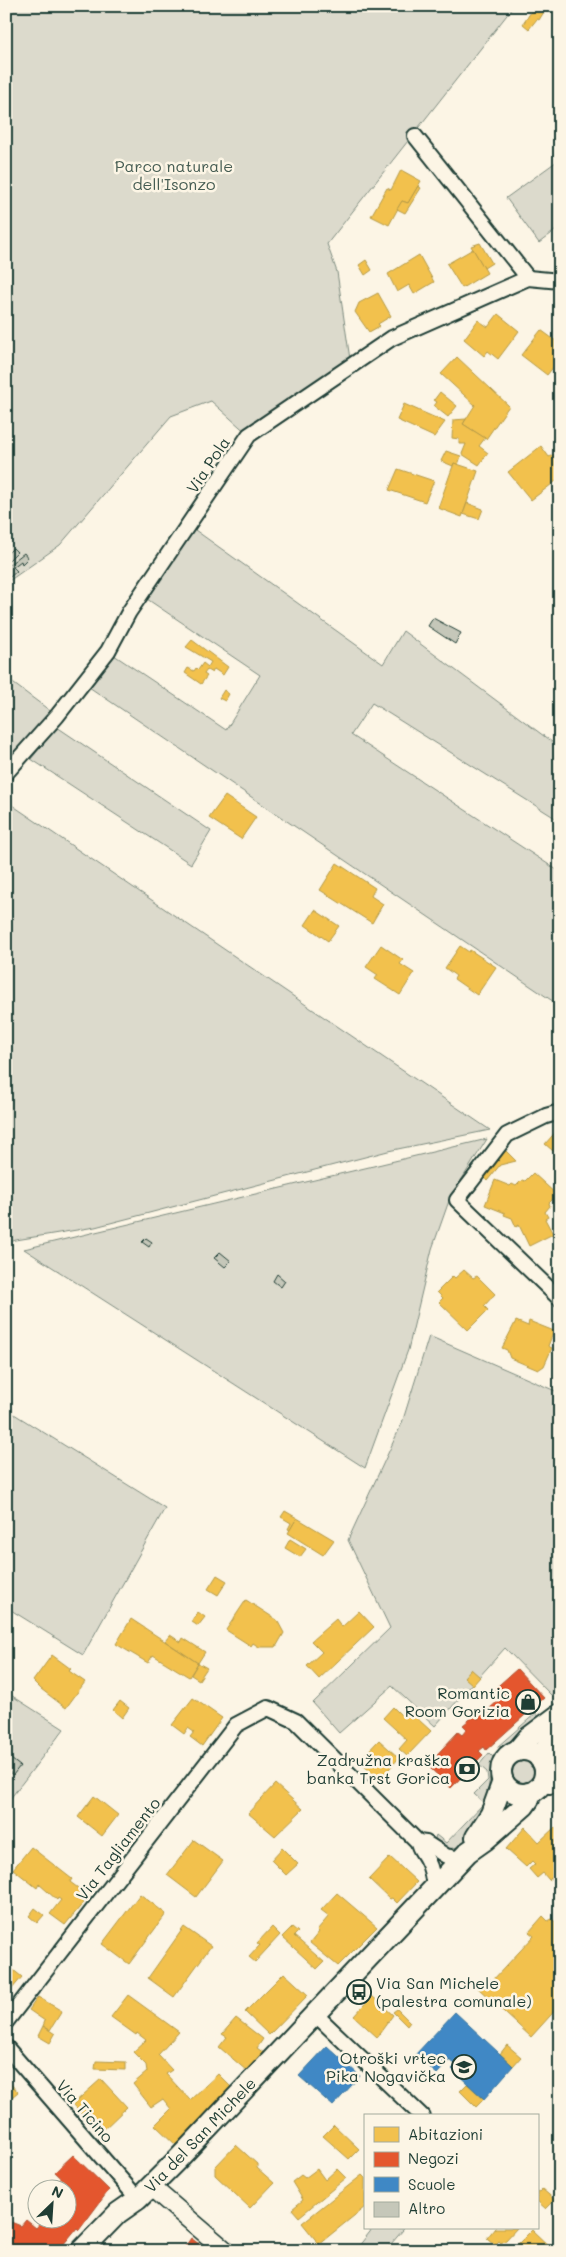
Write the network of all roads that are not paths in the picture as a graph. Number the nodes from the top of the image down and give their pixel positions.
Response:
1 (415, 136) dead end
2 (528, 278) junction
3 (560, 281) edge
4 (6, 772) edge
5 (560, 1112) edge
6 (560, 1298) edge
7 (560, 1714) edge
8 (560, 1725) edge
9 (517, 1751) junction
10 (548, 1764) edge
11 (503, 1781) junction
12 (543, 1787) edge
13 (418, 1842) junction
14 (464, 1855) junction
15 (434, 1888) junction
16 (316, 2014) junction
17 (6, 2022) edge
18 (6, 2046) edge
19 (420, 2114) edge
20 (144, 2192) junction
21 (81, 2251) edge
22 (226, 2251) edge

1 - 2 street
2 - 3 street, Via Pola
2 - 4 street, Via Pola
5 - 6 street
7 - 9 main road, Via del San Michele
8 - 10 main road, Via del San Michele
9 - 10 main road
9 - 11 main road, Via del San Michele
10 - 12 main road, Via del San Michele
11 - 12 main road
11 - 14 main road, Via del San Michele
12 - 14 main road, Via del San Michele
13 - 14 street
13 - 15 street
13 - 17 street, Via Tagliamento
14 - 15 main road, Via del San Michele
15 - 16 main road, Via del San Michele
16 - 19 street
16 - 20 main road, Via del San Michele
18 - 20 street, Via Ticino
20 - 21 main road, Via del San Michele
20 - 22 street

